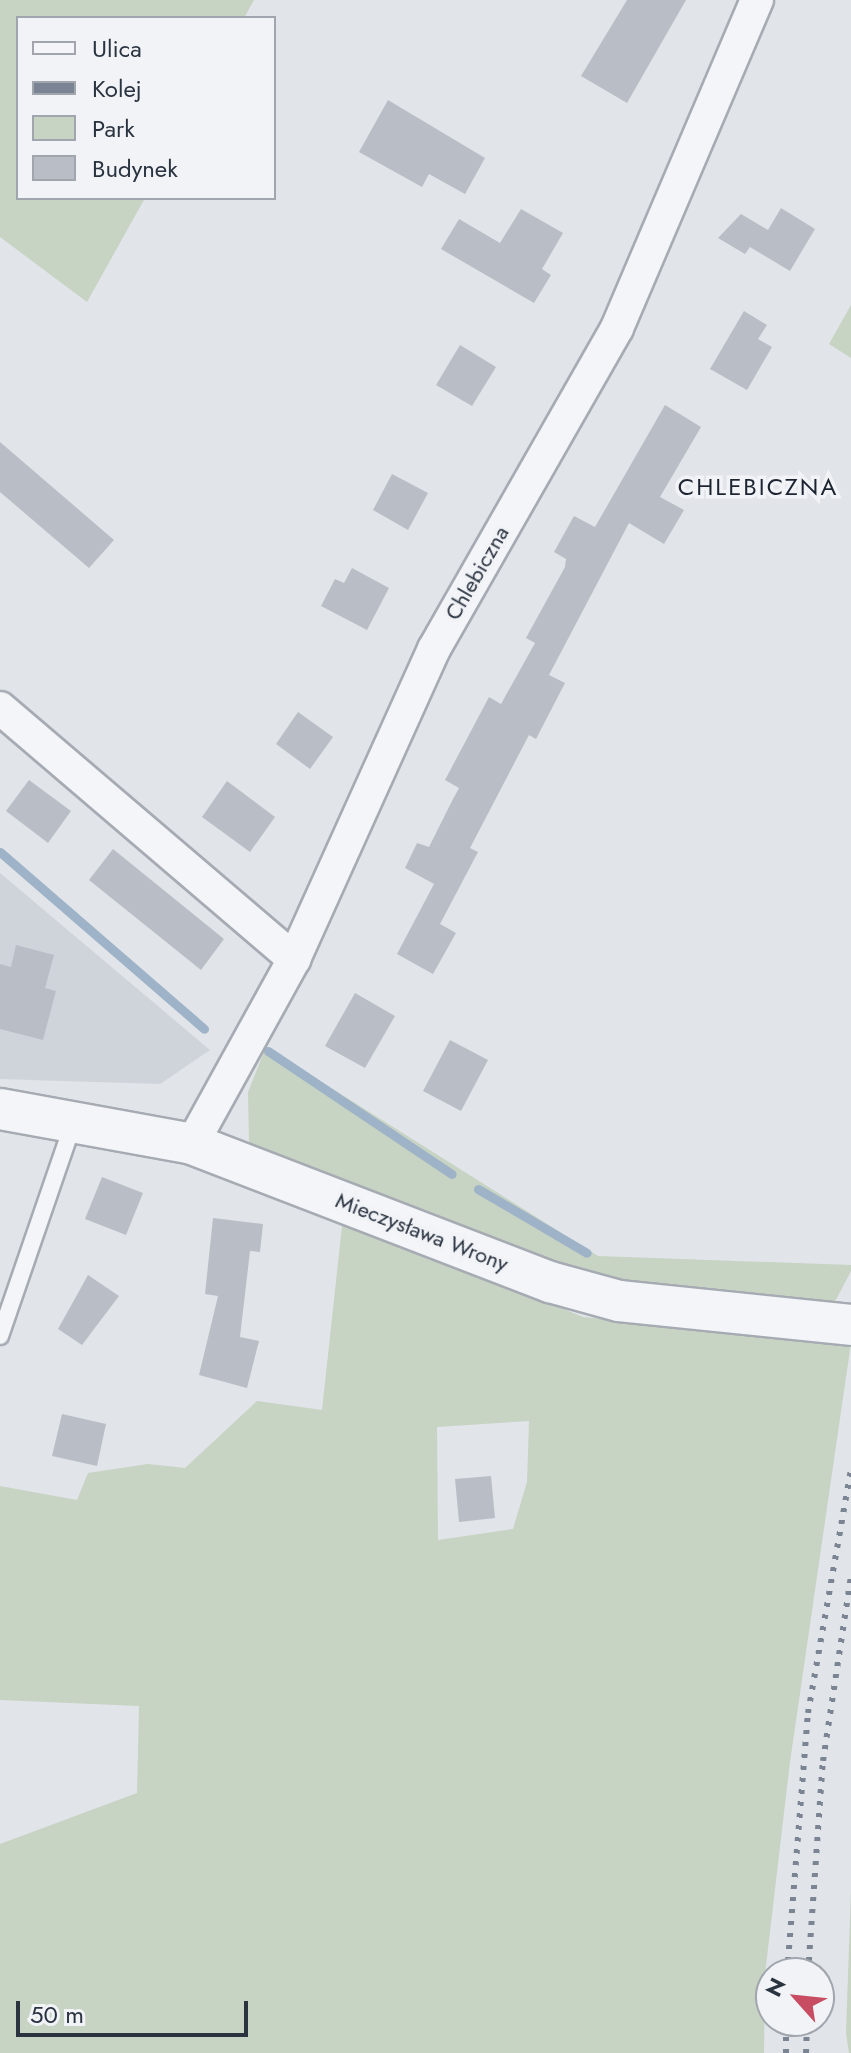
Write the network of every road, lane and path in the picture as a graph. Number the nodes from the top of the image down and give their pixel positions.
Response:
1 (757, 0) edge
2 (0, 708) edge
3 (294, 959) junction
4 (0, 1109) edge
5 (75, 1119) junction
6 (192, 1144) junction
7 (851, 1325) edge
8 (0, 1336) edge

1 - 3 street, Chlebiczna
2 - 3 street
3 - 6 street, Chlebiczna
4 - 5 street, Mieczysława Wrony
5 - 6 street, Mieczysława Wrony
5 - 8 lane
6 - 7 street, Mieczysława Wrony

